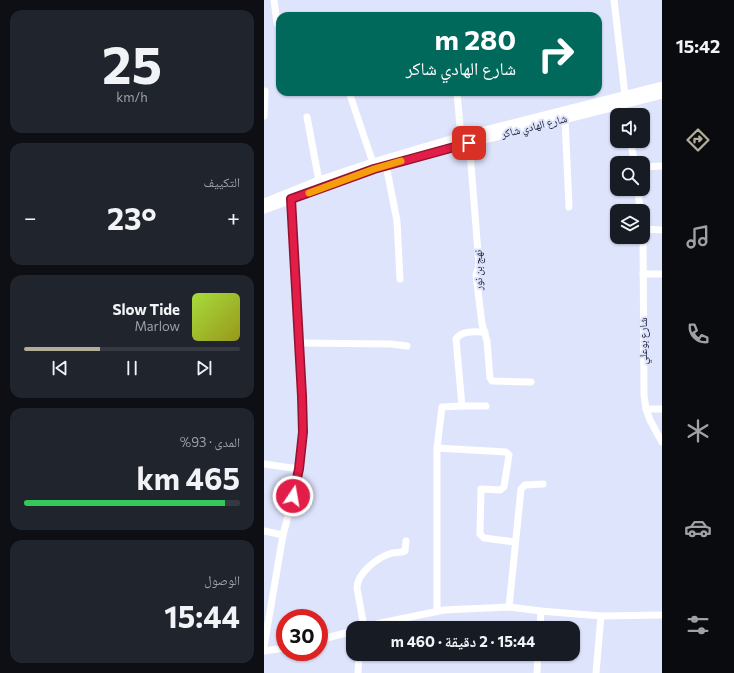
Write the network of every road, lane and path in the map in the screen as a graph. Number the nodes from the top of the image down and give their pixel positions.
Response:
1 (274, 0) edge
2 (614, 0) edge
3 (276, 15) edge
4 (662, 86) edge
5 (265, 91) edge
6 (662, 94) edge
7 (350, 96) edge
8 (458, 96) edge
9 (623, 98) junction
10 (624, 108) edge
11 (264, 116) edge
12 (307, 117) dead end
13 (565, 118) junction
14 (466, 138) junction
15 (386, 165) junction
16 (374, 166) junction
17 (662, 166) edge
18 (650, 167) edge
19 (319, 181) junction
20 (291, 196) junction
21 (264, 202) edge
22 (569, 208) dead end
23 (264, 209) edge
24 (650, 229) edge
25 (662, 230) edge
26 (642, 244) edge
27 (643, 274) junction
28 (662, 274) edge
29 (400, 279) dead end
30 (484, 332) junction
31 (300, 343) junction
32 (407, 346) dead end
33 (531, 382) dead end
34 (462, 406) junction
35 (486, 406) dead end
36 (646, 409) junction
37 (662, 409) edge
38 (662, 442) edge
39 (437, 448) junction
40 (264, 464) edge
41 (299, 469) junction
42 (543, 484) dead end
43 (264, 531) edge
44 (283, 535) junction
45 (406, 541) dead end
46 (515, 542) junction
47 (509, 607) junction
48 (437, 611) junction
49 (541, 611) junction
50 (662, 615) edge
51 (601, 616) junction
52 (362, 621) edge
53 (390, 621) edge
54 (540, 621) edge
55 (346, 632) edge
56 (328, 637) edge
57 (264, 647) edge
58 (276, 649) edge
59 (264, 651) edge
60 (359, 661) edge
61 (538, 661) edge
62 (358, 673) edge
63 (537, 673) edge
64 (596, 673) edge

1 - 3 street
2 - 9 street
4 - 9 main road
5 - 11 street
6 - 9 main road
7 - 16 street
8 - 14 street, نهج بن نور
9 - 10 street
9 - 13 main road, شارع الهادي شاكر
9 - 14 main road, شارع الهادي شاكر
12 - 19 street
13 - 14 main road, شارع الهادي شاكر
13 - 22 street
14 - 15 main road, شارع الهادي شاكر
14 - 16 main road, شارع الهادي شاكر
14 - 30 street, نهج بن نور
15 - 16 main road, شارع الهادي شاكر
15 - 29 street
16 - 19 main road, شارع الهادي شاكر
16 - 20 main road, شارع الهادي شاكر
17 - 18 street
19 - 20 main road, شارع الهادي شاكر
20 - 21 main road, شارع الهادي شاكر
20 - 23 main road, شارع الهادي شاكر
20 - 31 street
24 - 25 street
26 - 27 street, شارع بوعلي
27 - 28 street
27 - 36 street, شارع بوعلي
30 - 33 street, نهج بن نور
30 - 34 street
31 - 32 street
31 - 41 street
34 - 35 street
34 - 39 street
36 - 37 street
36 - 38 street, شارع بوعلي
39 - 46 street
39 - 48 street
40 - 41 street
41 - 44 street
42 - 46 street
43 - 44 street
44 - 57 street
45 - 52 street
46 - 47 street
47 - 48 street
47 - 49 street
48 - 53 street
49 - 51 street
49 - 54 street
50 - 51 street
51 - 64 street
55 - 56 street
58 - 59 street
60 - 62 street
61 - 63 street

